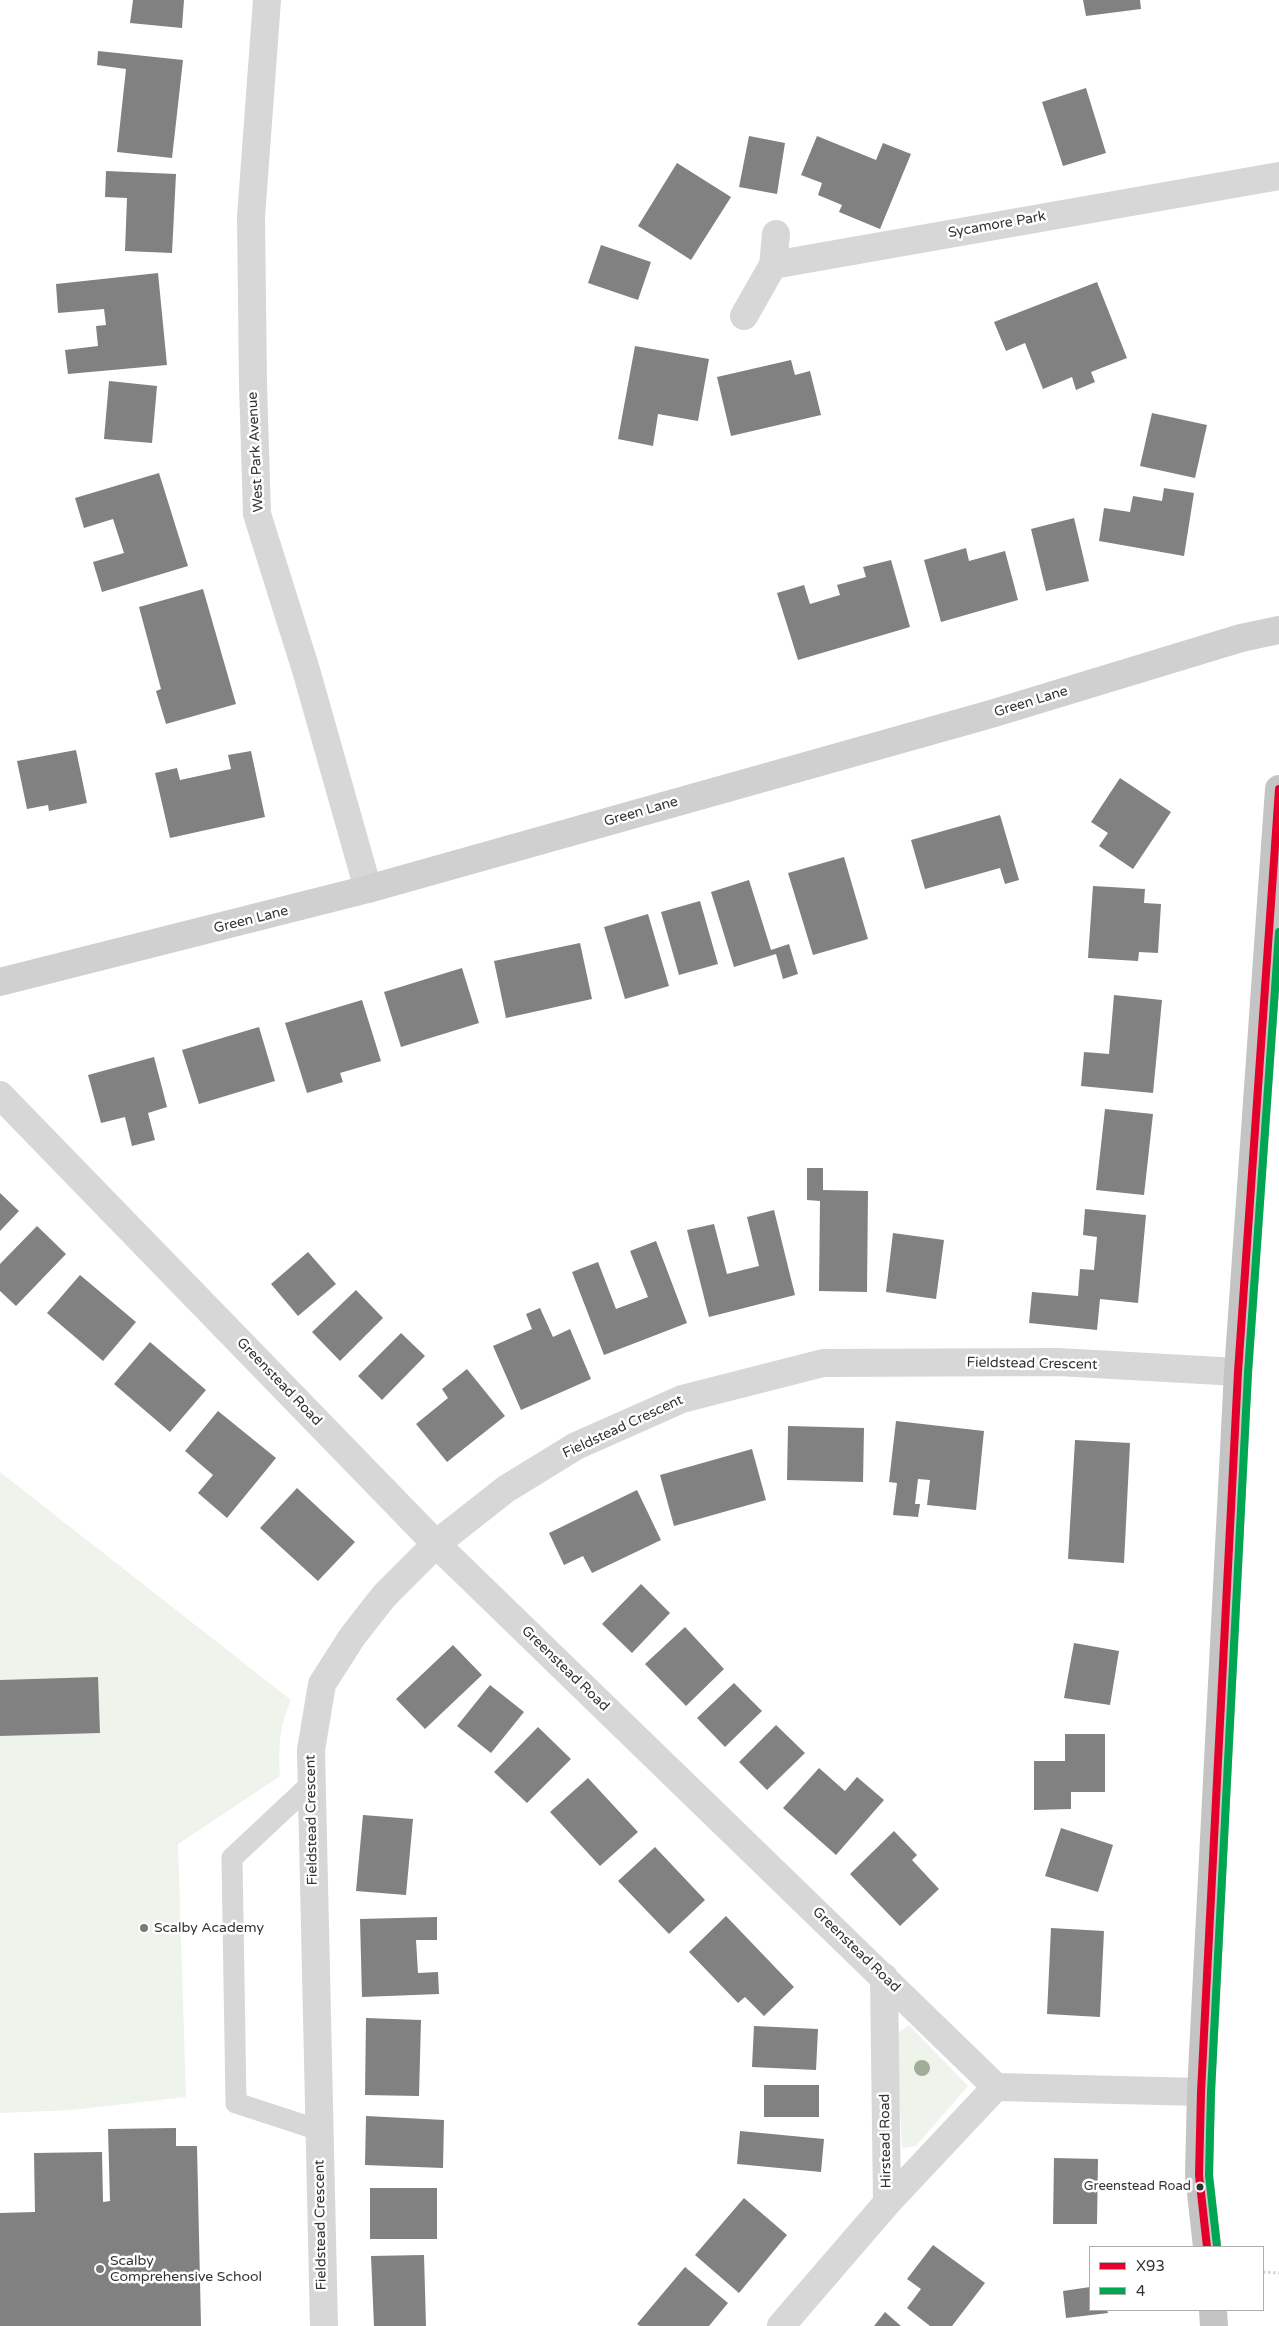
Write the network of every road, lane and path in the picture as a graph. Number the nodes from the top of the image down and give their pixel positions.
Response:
1 (267, 0) edge
2 (1279, 176) edge
3 (776, 234) dead end
4 (773, 265) junction
5 (744, 316) dead end
6 (1279, 630) edge
7 (1279, 789) edge
8 (368, 889) junction
9 (0, 982) edge
10 (0, 1094) edge
11 (1238, 1372) junction
12 (436, 1544) junction
13 (312, 1784) junction
14 (884, 1977) junction
15 (996, 2087) junction
16 (1201, 2092) junction
17 (319, 2130) junction
18 (887, 2203) junction
19 (1207, 2246) edge
20 (1264, 2272) edge
21 (1279, 2273) edge
22 (1213, 2311) edge
23 (324, 2326) edge
24 (781, 2326) edge
25 (1214, 2326) edge

1 - 8 street, West Park Avenue
2 - 4 street, Sycamore Park
3 - 4 street
4 - 5 street
6 - 8 street, Green Lane
7 - 11 highway
8 - 9 street, Green Lane
10 - 12 street, Greenstead Road
11 - 12 street, Fieldstead Crescent
11 - 16 highway
12 - 13 street, Fieldstead Crescent
12 - 14 street, Greenstead Road
13 - 17 street, Fieldstead Crescent
13 - 17 lane
14 - 15 street, Greenstead Road
14 - 18 street, Hirstead Road
15 - 16 street
15 - 18 street
16 - 19 highway
17 - 23 street, Fieldstead Crescent
18 - 24 street, Hirstead Road
20 - 21 path
22 - 25 highway

